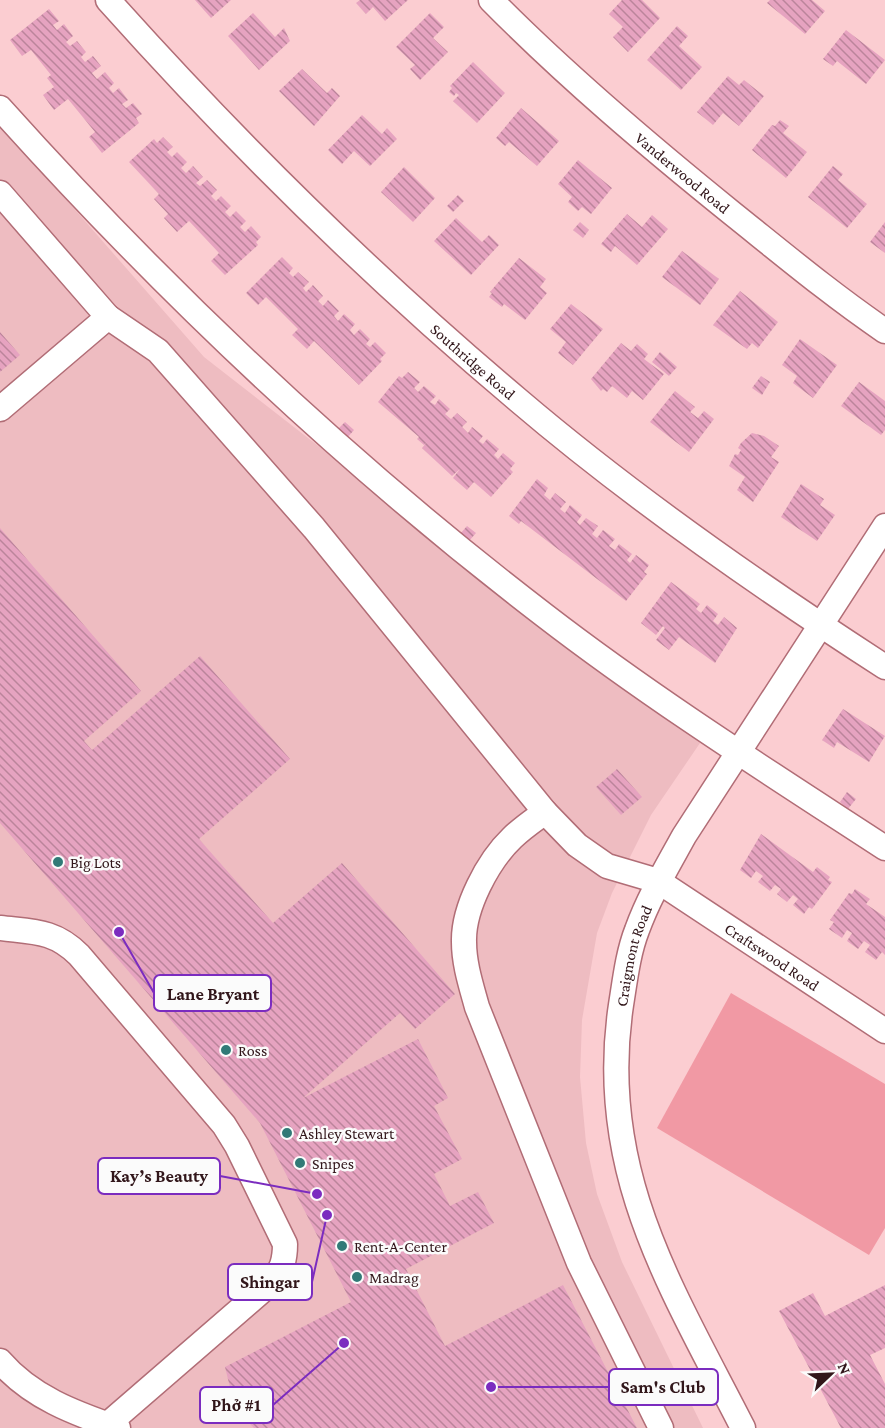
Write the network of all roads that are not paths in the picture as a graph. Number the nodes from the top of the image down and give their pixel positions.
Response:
1 (108, 0) edge
2 (491, 0) edge
3 (0, 108) edge
4 (0, 192) edge
5 (108, 317) junction
6 (885, 331) edge
7 (0, 408) edge
8 (885, 526) edge
9 (821, 626) junction
10 (885, 667) edge
11 (738, 752) junction
12 (545, 812) junction
13 (885, 848) edge
14 (658, 882) junction
15 (0, 928) edge
16 (885, 1032) edge
17 (3, 1370) edge
18 (113, 1426) edge
19 (661, 1428) edge
20 (743, 1428) edge

1 - 9 street, Southridge Road
2 - 6 street, Vanderwood Road
3 - 11 street
4 - 5 street, Craftswood Road
5 - 7 street
5 - 12 street, Craftswood Road
8 - 9 street, Craigmont Road
9 - 10 street, Southridge Road
9 - 11 street, Craigmont Road
11 - 13 street
11 - 14 street, Craigmont Road
12 - 14 street, Craftswood Road
12 - 19 street
14 - 16 street, Craftswood Road
14 - 20 street, Craigmont Road
15 - 18 street
17 - 18 street

